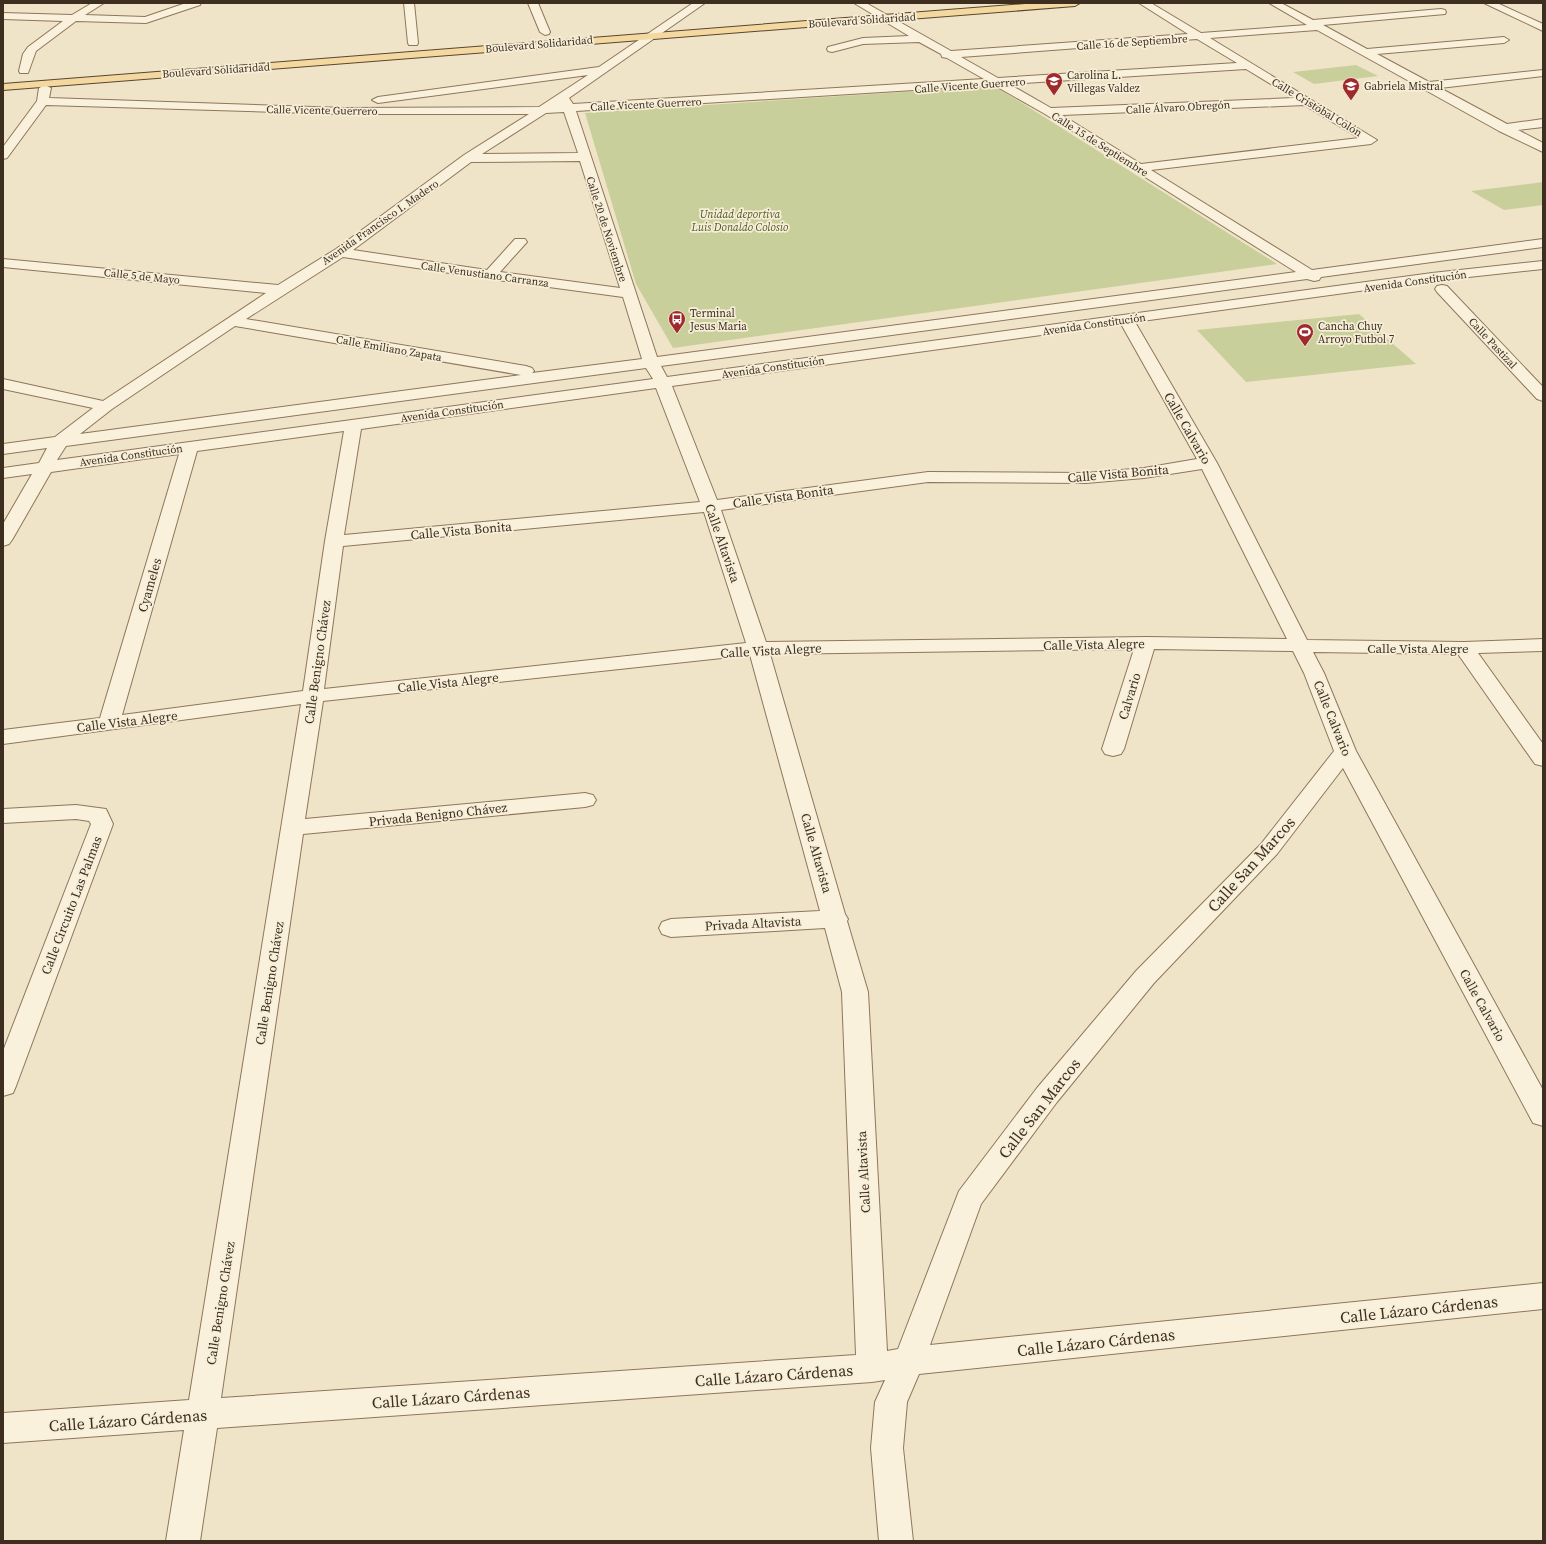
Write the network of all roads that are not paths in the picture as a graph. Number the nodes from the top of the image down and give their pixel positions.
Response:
1 (99, 3) edge
2 (196, 3) edge
3 (409, 3) edge
4 (533, 3) edge
5 (700, 3) edge
6 (1075, 3) edge
7 (1144, 3) edge
8 (1274, 3) edge
9 (1489, 3) edge
10 (859, 6) edge
11 (889, 6) dead end
12 (1441, 12) dead end
13 (3, 16) edge
14 (884, 18) junction
15 (72, 19) junction
16 (695, 21) dead end
17 (671, 23) junction
18 (1315, 25) junction
19 (1543, 28) edge
20 (652, 30) junction
21 (545, 32) dead end
22 (1200, 37) junction
23 (918, 39) junction
24 (1504, 40) dead end
25 (413, 43) dead end
26 (832, 49) dead end
27 (1365, 52) junction
28 (946, 55) junction
29 (1249, 66) junction
30 (39, 70) dead end
31 (602, 70) junction
32 (24, 71) junction
33 (10, 72) dead end
34 (1543, 73) edge
35 (46, 83) junction
36 (998, 83) junction
37 (1426, 86) junction
38 (3, 87) edge
39 (43, 101) junction
40 (1306, 101) junction
41 (566, 103) junction
42 (304, 110) junction
43 (539, 110) junction
44 (1049, 112) junction
45 (1543, 123) edge
46 (1503, 128) junction
47 (1543, 148) edge
48 (3, 155) edge
49 (584, 157) junction
50 (468, 158) junction
51 (1138, 168) junction
52 (520, 242) dead end
53 (1543, 243) edge
54 (341, 252) junction
55 (4, 263) edge
56 (1543, 265) edge
57 (1309, 273) junction
58 (490, 275) junction
59 (1543, 277) edge
60 (1442, 289) junction
61 (280, 290) junction
62 (1338, 291) junction
63 (628, 293) junction
64 (1126, 320) junction
65 (232, 321) junction
66 (651, 362) junction
67 (547, 375) junction
68 (662, 382) junction
69 (3, 384) edge
70 (1543, 396) edge
71 (106, 406) junction
72 (354, 424) junction
73 (60, 441) junction
74 (190, 447) junction
75 (3, 449) edge
76 (1208, 463) junction
77 (44, 467) junction
78 (3, 473) edge
79 (711, 506) junction
80 (3, 540) edge
81 (334, 541) junction
82 (1146, 643) junction
83 (1543, 645) edge
84 (1300, 647) junction
85 (758, 648) junction
86 (1464, 648) junction
87 (313, 696) junction
88 (109, 724) junction
89 (3, 737) edge
90 (1113, 749) dead end
91 (1345, 751) junction
92 (1543, 759) edge
93 (585, 800) dead end
94 (3, 816) edge
95 (292, 828) junction
96 (836, 919) junction
97 (671, 928) dead end
98 (3, 1086) edge
99 (1543, 1115) edge
100 (1543, 1296) edge
101 (909, 1361) junction
102 (872, 1368) junction
103 (203, 1415) junction
104 (3, 1428) edge
105 (183, 1541) edge
106 (896, 1541) edge

1 - 15 street
2 - 15 street
3 - 25 street
4 - 21 street
5 - 17 street, Avenida Francisco I. Madero
6 - 14 main road, Boulevard Solidaridad
7 - 22 street, Calle Cristóbal Colón
8 - 18 street
9 - 19 street
10 - 11 main road, Boulevard Solidaridad
10 - 14 street, Calle 15 de Septiembre
12 - 18 street, Calle 16 de Septiembre
13 - 15 street
14 - 20 main road, Boulevard Solidaridad
14 - 23 street, Calle 15 de Septiembre
15 - 32 street
16 - 17 main road
17 - 20 street, Avenida Francisco I. Madero
18 - 22 street, Calle 16 de Septiembre
18 - 27 street
20 - 31 street, Avenida Francisco I. Madero
20 - 35 main road, Boulevard Solidaridad
22 - 28 street, Calle 16 de Septiembre
22 - 29 street, Calle Cristóbal Colón
23 - 26 street
23 - 28 street, Calle 15 de Septiembre
24 - 27 street
27 - 37 street
28 - 36 street, Calle 15 de Septiembre
29 - 36 street, Calle Vicente Guerrero
29 - 40 street, Calle Cristóbal Colón
30 - 32 main road
31 - 41 street, Avenida Francisco I. Madero
31 - 42 street
32 - 33 main road
34 - 37 street
35 - 38 main road, Boulevard Solidaridad
35 - 39 street
36 - 41 street, Calle Vicente Guerrero
36 - 44 street, Calle 15 de Septiembre
37 - 46 street
39 - 42 street, Calle Vicente Guerrero
39 - 48 street
40 - 44 street, Calle Álvaro Obregón
40 - 51 street, Calle Cristóbal Colón
41 - 43 street, Avenida Francisco I. Madero
41 - 49 street, Calle 20 de Noviembre
42 - 43 street, Calle Vicente Guerrero
43 - 50 street, Avenida Francisco I. Madero
44 - 51 street, Calle 15 de Septiembre
45 - 46 street
46 - 47 street
49 - 50 street
49 - 63 street, Calle 20 de Noviembre
50 - 54 street, Avenida Francisco I. Madero
51 - 57 street, Calle 15 de Septiembre
52 - 58 street
53 - 57 street, Avenida Constitución
54 - 58 street, Calle Venustiano Carranza
54 - 61 street, Avenida Francisco I. Madero
55 - 61 street, Calle 5 de Mayo
56 - 62 street, Avenida Constitución
57 - 62 street, Calle 15 de Septiembre
57 - 66 street, Avenida Constitución
58 - 63 street, Calle Venustiano Carranza
59 - 60 street, Calle 15 de Septiembre
60 - 62 street, Calle 15 de Septiembre
60 - 70 street, Calle Pastizal
61 - 65 street, Avenida Francisco I. Madero
62 - 64 street, Avenida Constitución
63 - 66 street, Calle 20 de Noviembre
64 - 68 street, Avenida Constitución
64 - 76 street, Calle Calvario
65 - 67 street, Calle Emiliano Zapata
65 - 71 street, Avenida Francisco I. Madero
66 - 67 street, Avenida Constitución
66 - 68 street, Calle Altavista
67 - 73 street, Avenida Constitución
68 - 72 street, Avenida Constitución
68 - 79 street, Calle Altavista
69 - 71 street
71 - 73 street, Avenida Francisco I. Madero
72 - 74 street, Avenida Constitución
72 - 81 street, Calle Benigno Chávez
73 - 75 street, Avenida Constitución
73 - 77 street
74 - 77 street, Avenida Constitución
74 - 88 street, Cyameles
76 - 79 street, Calle Vista Bonita
76 - 84 street, Calle Calvario
77 - 78 street, Avenida Constitución
77 - 80 street
79 - 81 street, Calle Vista Bonita
79 - 85 street, Calle Altavista
81 - 87 street, Calle Benigno Chávez
82 - 84 street, Calle Vista Alegre
82 - 85 street, Calle Vista Alegre
82 - 90 street, Calvario
83 - 86 street, Calle Vista Alegre
84 - 86 street, Calle Vista Alegre
84 - 91 street, Calle Calvario
85 - 87 street, Calle Vista Alegre
85 - 96 street, Calle Altavista
86 - 92 street
87 - 88 street, Calle Vista Alegre
87 - 95 street, Calle Benigno Chávez
88 - 89 street, Calle Vista Alegre
91 - 99 street, Calle Calvario
91 - 101 street, Calle San Marcos
93 - 95 street, Privada Benigno Chávez
94 - 98 street, Calle Circuito Las Palmas
95 - 103 street, Calle Benigno Chávez
96 - 97 street, Privada Altavista
96 - 102 street, Calle Altavista
100 - 101 street, Calle Lázaro Cárdenas
101 - 102 street, Calle Lázaro Cárdenas
101 - 106 street, Calle San Marcos
102 - 103 street, Calle Lázaro Cárdenas
103 - 104 street, Calle Lázaro Cárdenas
103 - 105 street, Calle Benigno Chávez

